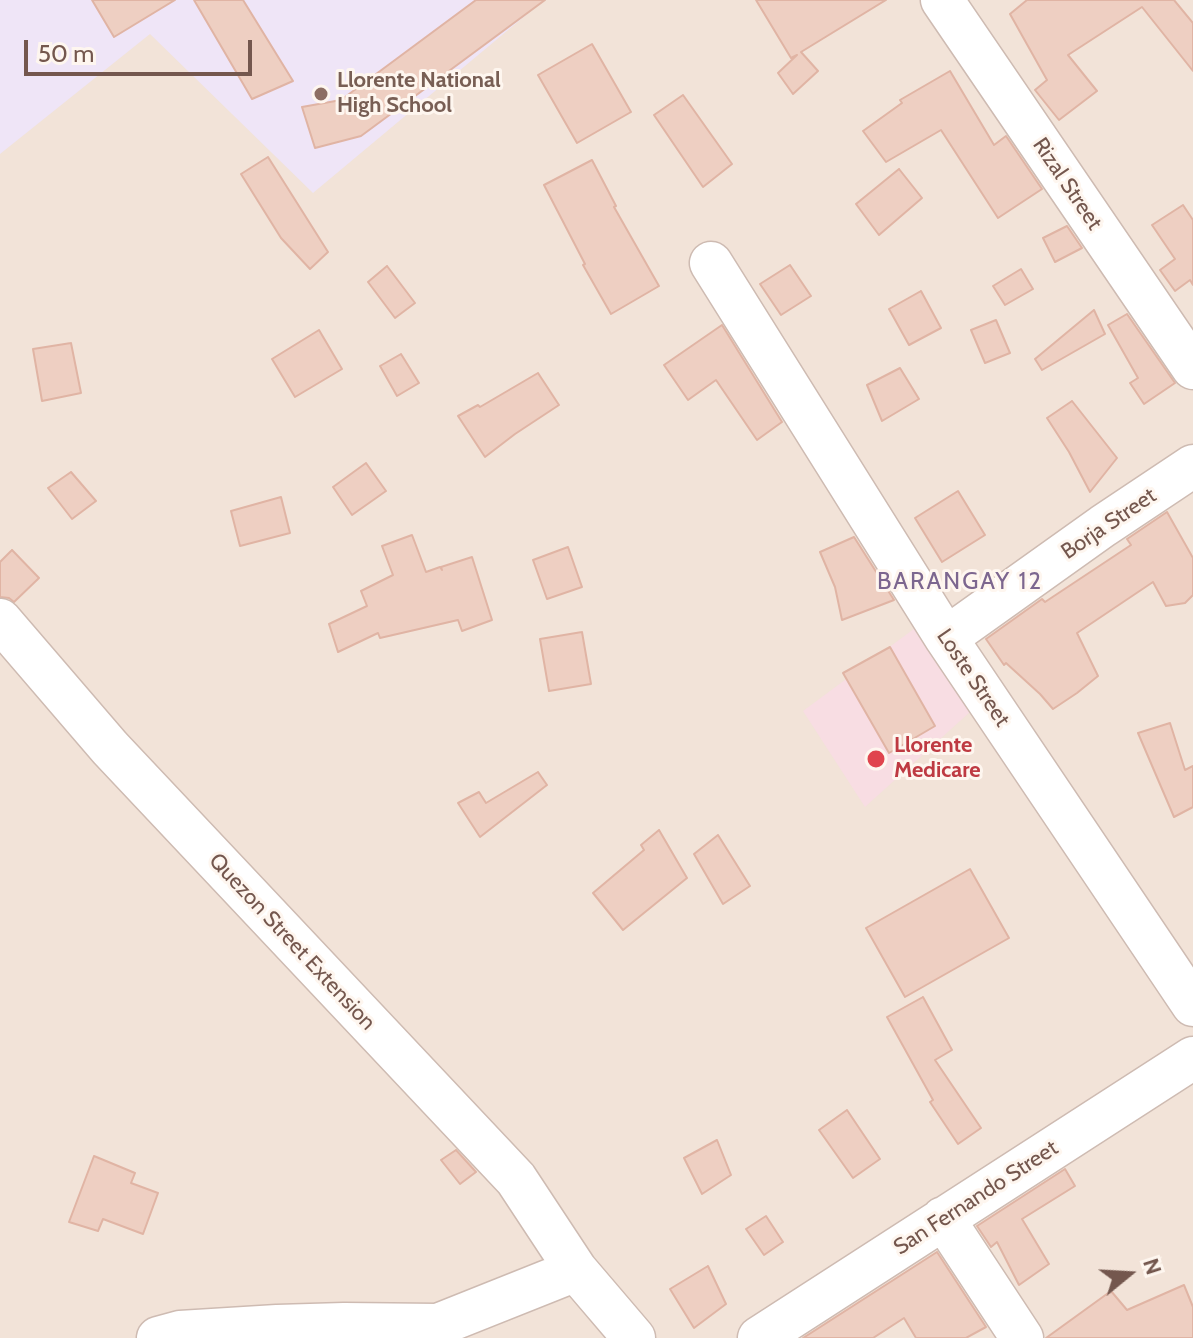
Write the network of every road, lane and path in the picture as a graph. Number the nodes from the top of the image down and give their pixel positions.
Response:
1 (942, 0) edge
2 (711, 263) dead end
3 (1193, 368) edge
4 (1193, 466) edge
5 (0, 620) edge
6 (946, 638) junction
7 (1193, 1005) edge
8 (1193, 1058) edge
9 (943, 1218) junction
10 (576, 1270) junction
11 (158, 1338) edge
12 (634, 1338) edge
13 (759, 1338) edge
14 (1022, 1338) edge

1 - 3 street, Rizal Street
2 - 6 street, Loste Street
4 - 6 street, Borja Street
5 - 10 street, Quezon Street Extension
6 - 7 street, Loste Street
8 - 9 street, San Fernando Street
9 - 13 street, San Fernando Street
9 - 14 street
10 - 11 street
10 - 12 street, Quezon Street Extension

